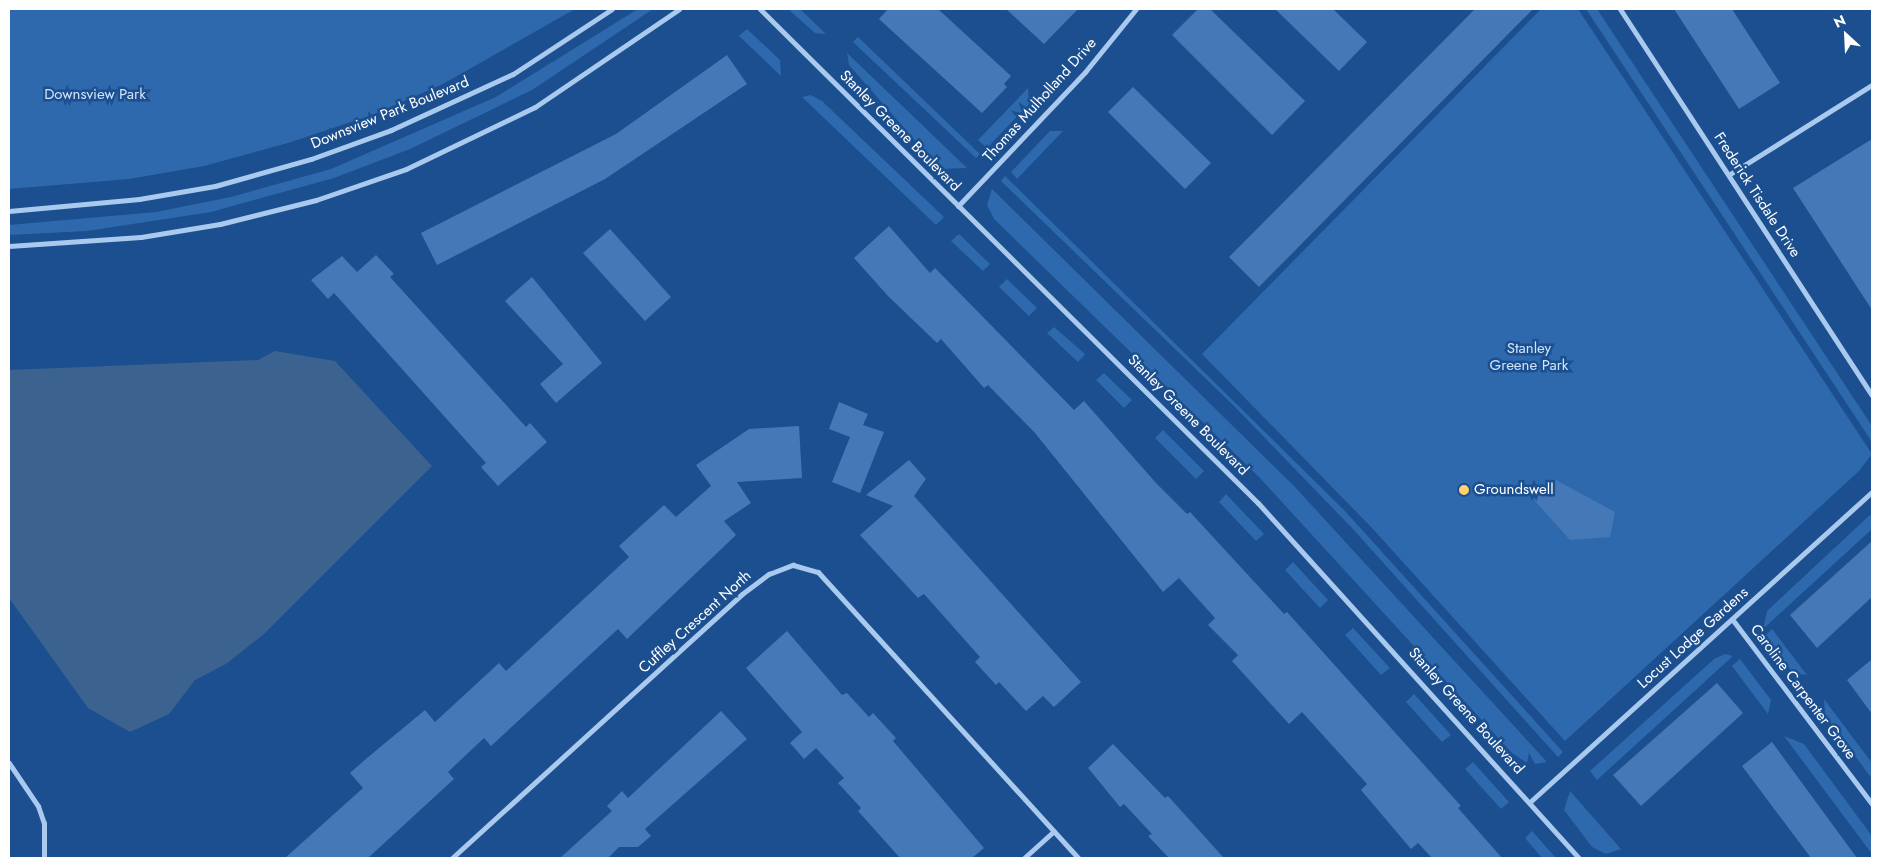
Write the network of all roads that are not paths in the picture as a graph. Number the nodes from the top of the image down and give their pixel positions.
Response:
1 (612, 9) edge
2 (679, 9) edge
3 (760, 9) edge
4 (1136, 9) edge
5 (1620, 9) edge
6 (1872, 84) edge
7 (1730, 174) junction
8 (958, 206) junction
9 (9, 211) edge
10 (9, 246) edge
11 (1872, 395) edge
12 (1872, 492) edge
13 (1732, 619) junction
14 (9, 763) edge
15 (1531, 802) junction
16 (1872, 804) edge
17 (1054, 831) junction
18 (44, 858) edge
19 (452, 858) edge
20 (1024, 858) edge
21 (1078, 858) edge
22 (1579, 858) edge

1 - 9 street, Downsview Park Boulevard
2 - 10 street
3 - 8 street, Stanley Greene Boulevard
4 - 8 street, Thomas Mulholland Drive
5 - 7 street, Frederick Tisdale Drive
6 - 7 street
7 - 11 street, Frederick Tisdale Drive
8 - 15 street, Stanley Greene Boulevard
12 - 13 street, Locust Lodge Gardens
13 - 15 street, Locust Lodge Gardens
13 - 16 street, Caroline Carpenter Grove
14 - 18 street
15 - 22 street, Stanley Greene Boulevard
17 - 19 street, Cuffley Crescent North
17 - 20 street
17 - 21 street, Cuffley Crescent North

